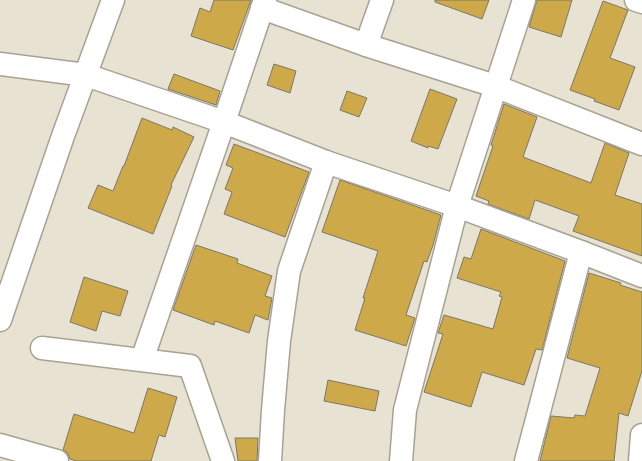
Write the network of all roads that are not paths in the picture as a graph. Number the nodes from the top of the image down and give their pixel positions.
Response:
1 (113, 0) edge
2 (382, 0) edge
3 (524, 0) edge
4 (636, 0) edge
5 (642, 2) edge
6 (264, 4) edge
7 (366, 45) junction
8 (0, 64) edge
9 (86, 74) junction
10 (495, 86) junction
11 (224, 122) junction
12 (642, 144) edge
13 (326, 162) junction
14 (457, 206) junction
15 (580, 252) junction
16 (642, 276) edge
17 (0, 320) edge
18 (42, 348) dead end
19 (142, 360) junction
20 (642, 435) edge
21 (0, 445) edge
22 (57, 461) edge
23 (223, 461) edge
24 (270, 461) edge
25 (401, 461) edge
26 (526, 461) edge
27 (640, 461) edge

1 - 9 street
2 - 7 street
3 - 10 street
4 - 5 street
6 - 7 street
6 - 11 street
7 - 10 street
8 - 9 street
9 - 11 street
9 - 17 street
10 - 12 street
10 - 14 street
11 - 13 street
11 - 19 street
13 - 14 street
13 - 24 street
14 - 15 street
14 - 25 street
15 - 16 street
15 - 26 street
18 - 19 street
19 - 23 street
20 - 27 street
21 - 22 street

